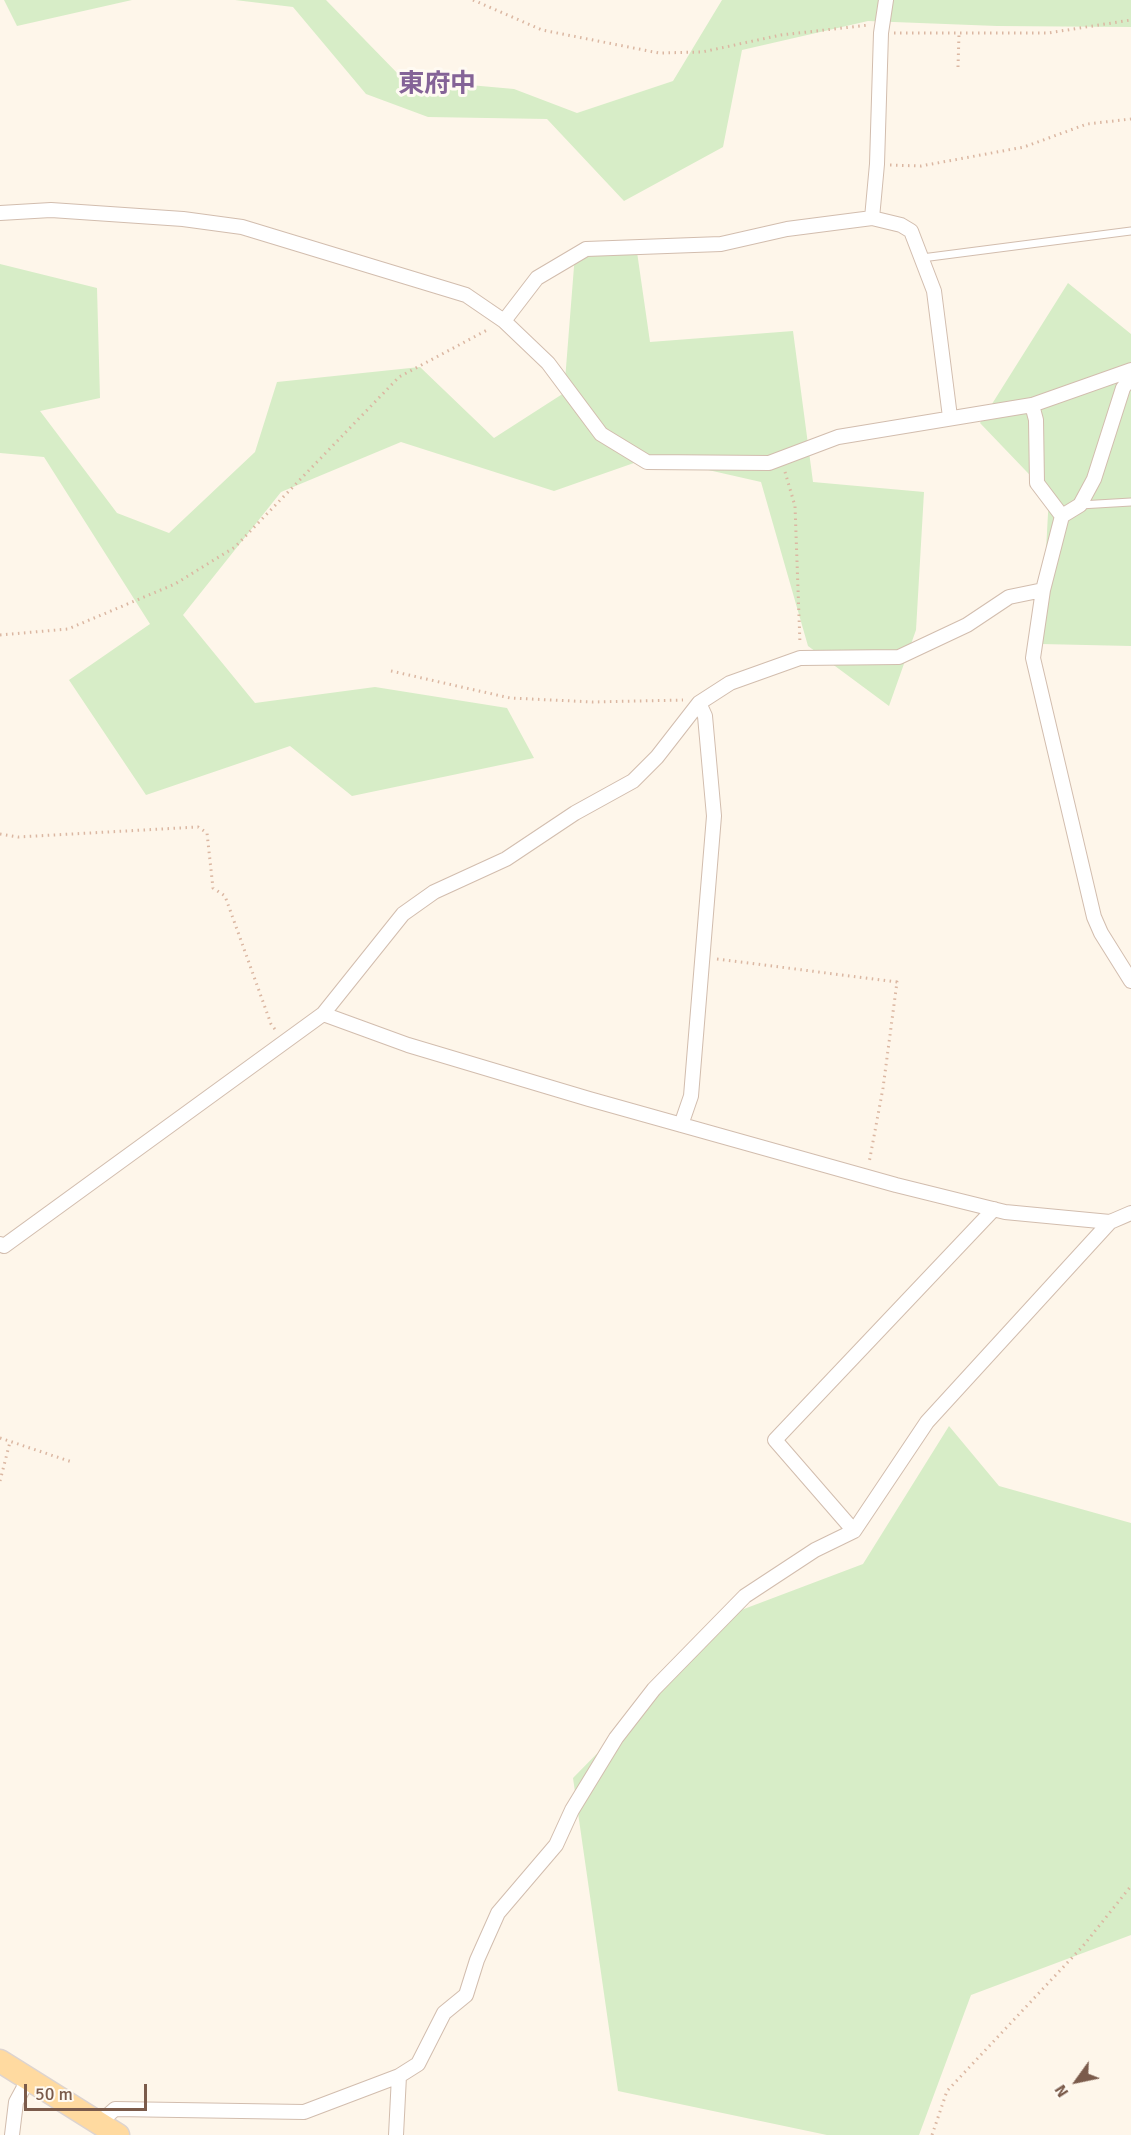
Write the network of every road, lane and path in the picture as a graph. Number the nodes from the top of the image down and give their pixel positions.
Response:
1 (473, 0) edge
2 (886, 0) edge
3 (1131, 20) edge
4 (882, 29) junction
5 (959, 34) junction
6 (958, 67) dead end
7 (1131, 119) edge
8 (877, 164) junction
9 (0, 213) edge
10 (872, 218) junction
11 (1131, 231) edge
12 (922, 258) junction
13 (504, 321) junction
14 (1131, 370) edge
15 (1131, 377) edge
16 (1032, 405) junction
17 (950, 417) junction
18 (778, 460) junction
19 (1131, 502) edge
20 (1080, 505) junction
21 (1062, 516) junction
22 (1043, 590) junction
23 (0, 635) edge
24 (801, 658) junction
25 (391, 671) dead end
26 (699, 704) junction
27 (0, 834) edge
28 (703, 957) junction
29 (1130, 978) edge
30 (323, 1014) junction
31 (285, 1040) junction
32 (681, 1125) junction
33 (867, 1177) junction
34 (994, 1209) junction
35 (1131, 1213) edge
36 (1110, 1222) junction
37 (0, 1244) edge
38 (0, 1438) edge
39 (10, 1442) junction
40 (72, 1462) dead end
41 (0, 1481) edge
42 (854, 1531) junction
43 (1131, 1886) edge
44 (0, 2061) edge
45 (399, 2076) junction
46 (29, 2079) junction
47 (108, 2129) edge
48 (12, 2135) edge
49 (396, 2135) edge
50 (932, 2135) edge

1 - 4 path
2 - 4 street
3 - 5 path
4 - 5 path
4 - 8 street
5 - 6 path
7 - 8 path
8 - 10 street
9 - 13 street
10 - 12 street
10 - 13 street
11 - 12 lane
12 - 17 street
13 - 18 street
13 - 23 path
14 - 16 street
15 - 20 street
16 - 17 street
16 - 21 street
17 - 18 street
18 - 24 path
19 - 20 lane
20 - 21 street
21 - 22 street
22 - 24 street
22 - 29 street
24 - 26 street
25 - 26 path
26 - 28 street
26 - 30 street
27 - 31 path
28 - 32 street
28 - 33 path
30 - 31 street
30 - 32 street
31 - 37 street
32 - 33 street
33 - 34 street
34 - 36 street
34 - 42 street
35 - 36 street
36 - 42 street
38 - 39 path
39 - 40 path
39 - 41 path
42 - 45 street
43 - 50 path
44 - 46 main road
45 - 47 street
45 - 49 street
46 - 47 main road
46 - 48 street

